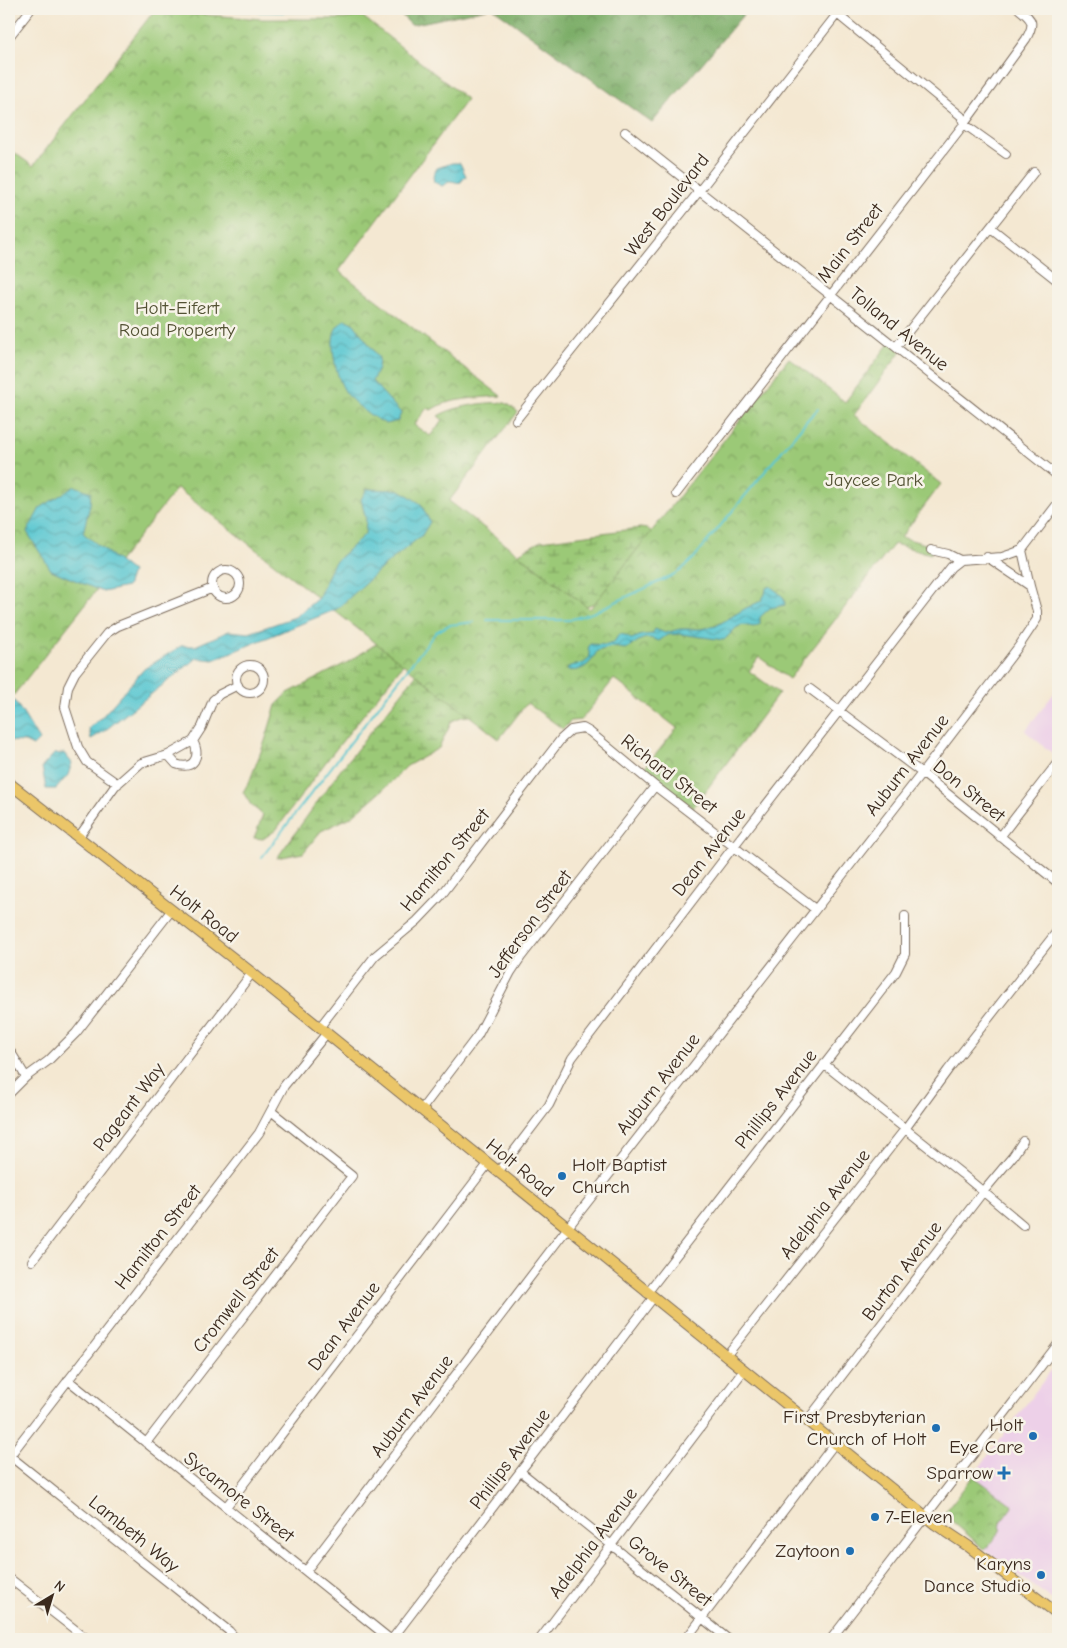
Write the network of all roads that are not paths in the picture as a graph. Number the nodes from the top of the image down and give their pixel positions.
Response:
1 (31, 9) edge
2 (1019, 9) edge
3 (839, 11) edge
4 (9, 37) edge
5 (964, 124) junction
6 (625, 132) dead end
7 (1006, 154) dead end
8 (1034, 172) dead end
9 (700, 190) junction
10 (991, 228) junction
11 (1058, 281) edge
12 (830, 294) junction
13 (896, 347) junction
14 (516, 420) dead end
15 (1058, 476) edge
16 (676, 494) dead end
17 (1058, 503) edge
18 (931, 550) dead end
19 (1022, 550) junction
20 (987, 557) junction
21 (960, 560) junction
22 (1030, 586) junction
23 (213, 588) dead end
24 (238, 685) dead end
25 (810, 689) dead end
26 (839, 712) junction
27 (571, 730) joint
28 (193, 741) junction
29 (168, 755) junction
30 (1058, 762) edge
31 (922, 773) junction
32 (9, 783) edge
33 (118, 784) junction
34 (655, 786) junction
35 (1000, 837) junction
36 (78, 838) junction
37 (734, 846) junction
38 (1058, 883) edge
39 (815, 910) junction
40 (172, 911) junction
41 (905, 916) dead end
42 (1058, 930) edge
43 (252, 973) junction
44 (323, 1031) junction
45 (9, 1049) edge
46 (824, 1064) junction
47 (26, 1077) junction
48 (9, 1094) edge
49 (421, 1110) junction
50 (271, 1111) junction
51 (905, 1129) junction
52 (1023, 1141) dead end
53 (488, 1164) junction
54 (498, 1172) junction
55 (983, 1192) junction
56 (1023, 1225) dead end
57 (567, 1228) junction
58 (32, 1261) dead end
59 (650, 1295) junction
60 (1058, 1344) edge
61 (726, 1356) junction
62 (744, 1370) junction
63 (68, 1380) junction
64 (807, 1421) junction
65 (146, 1443) junction
66 (835, 1444) junction
67 (9, 1456) edge
68 (521, 1472) junction
69 (226, 1507) junction
70 (925, 1516) junction
71 (612, 1545) junction
72 (306, 1571) junction
73 (10, 1580) edge
74 (1058, 1614) edge
75 (702, 1619) junction
76 (87, 1639) edge
77 (236, 1639) edge
78 (391, 1639) edge
79 (540, 1639) edge
80 (686, 1639) edge
81 (728, 1639) edge
82 (831, 1639) edge

1 - 4 street
2 - 5 street, Main Street
3 - 5 street
3 - 9 street, West Boulevard
5 - 7 street
5 - 12 street, Main Street
6 - 9 street, Tolland Avenue
8 - 10 street
9 - 12 street, Tolland Avenue
9 - 14 street, West Boulevard
10 - 11 street
10 - 13 street
12 - 13 street, Tolland Avenue
12 - 16 street, Main Street
13 - 15 street, Tolland Avenue
17 - 19 street
18 - 21 street
19 - 20 street
19 - 22 street
20 - 21 street
20 - 22 street
21 - 26 street, Dean Avenue
22 - 31 street, Auburn Avenue
23 - 33 street
24 - 28 street
25 - 26 street, Don Street
26 - 31 street, Don Street
26 - 37 street, Dean Avenue
27 - 34 street, Richard Street
27 - 44 street, Hamilton Street
28 - 29 street
28 - 29 street
29 - 33 street
30 - 35 street
31 - 35 street, Don Street
31 - 39 street, Auburn Avenue
32 - 36 main road, Holt Road
33 - 36 street
34 - 37 street, Richard Street
34 - 49 street, Jefferson Street
35 - 38 street, Don Street
36 - 40 main road, Holt Road
37 - 39 street, Richard Street
37 - 54 street, Dean Avenue
39 - 57 street, Auburn Avenue
40 - 43 main road, Holt Road
40 - 47 street
41 - 46 street, Phillips Avenue
42 - 51 street, Adelphia Avenue
43 - 44 main road, Holt Road
43 - 58 street, Pageant Way
44 - 49 main road, Holt Road
44 - 50 street, Hamilton Street
45 - 47 street
46 - 51 street
46 - 59 street, Phillips Avenue
47 - 48 street
49 - 53 main road, Holt Road
50 - 63 street, Hamilton Street
50 - 65 street, Cromwell Street
51 - 55 street
51 - 61 street, Adelphia Avenue
52 - 55 street, Burton Avenue
53 - 54 main road, Holt Road
53 - 69 street, Dean Avenue
54 - 57 main road, Holt Road
55 - 56 street
55 - 64 street, Burton Avenue
57 - 59 main road, Holt Road
57 - 72 street, Auburn Avenue
59 - 61 main road, Holt Road
59 - 68 street, Phillips Avenue
60 - 70 street
61 - 62 main road, Holt Road
62 - 64 main road, Holt Road
62 - 71 street, Adelphia Avenue
63 - 65 street, Sycamore Street
63 - 67 street, Hamilton Street
64 - 66 main road, Holt Road
65 - 69 street, Sycamore Street
66 - 70 main road, Holt Road
66 - 75 street
67 - 77 street, Lambeth Way
68 - 71 street, Grove Street
68 - 78 street, Phillips Avenue
69 - 72 street, Sycamore Street
70 - 74 main road, Holt Road
70 - 82 street
71 - 75 street, Grove Street
71 - 79 street, Adelphia Avenue
72 - 78 street, Sycamore Street
73 - 76 street
75 - 80 street
75 - 81 street, Grove Street

